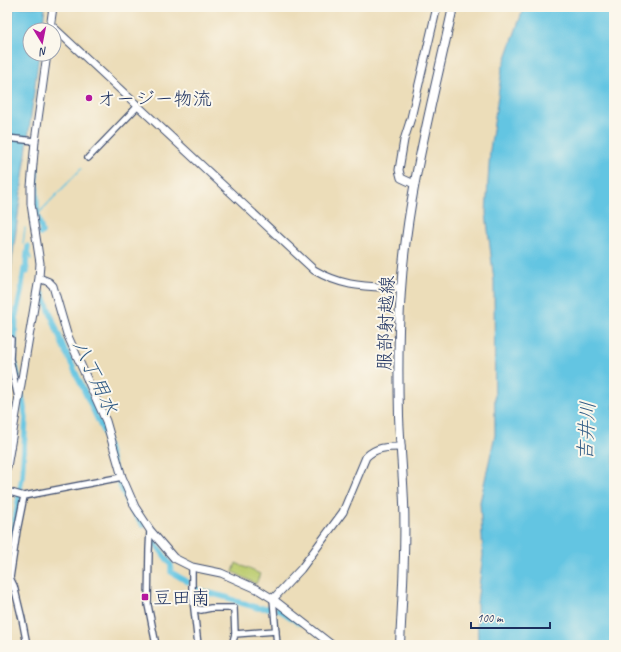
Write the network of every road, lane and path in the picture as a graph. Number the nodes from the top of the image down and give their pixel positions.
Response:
1 (53, 7) edge
2 (435, 7) edge
3 (453, 7) edge
4 (51, 22) edge
5 (62, 38) edge
6 (46, 62) edge
7 (138, 106) junction
8 (7, 138) edge
9 (33, 141) junction
10 (88, 158) dead end
11 (414, 184) junction
12 (39, 278) junction
13 (401, 288) junction
14 (8, 339) edge
15 (18, 399) junction
16 (401, 447) junction
17 (7, 466) edge
18 (122, 478) junction
19 (7, 492) edge
20 (21, 495) junction
21 (150, 530) junction
22 (192, 567) junction
23 (10, 578) junction
24 (273, 599) junction
25 (194, 608) junction
26 (276, 631) junction
27 (235, 634) junction
28 (8, 645) edge
29 (27, 645) edge
30 (156, 645) edge
31 (198, 645) edge
32 (232, 645) edge
33 (277, 645) edge
34 (332, 645) edge
35 (400, 645) edge

1 - 4 street
2 - 11 street
3 - 11 main road, 服部射越線
5 - 7 street
6 - 9 street
7 - 10 street
7 - 13 street
8 - 9 street
9 - 12 street
11 - 13 main road, 服部射越線
12 - 15 street
12 - 18 street
13 - 16 main road, 服部射越線
14 - 15 street
15 - 17 street
16 - 24 street
16 - 35 main road, 服部射越線
18 - 20 street
18 - 21 street
19 - 20 street
20 - 23 street
21 - 22 street
21 - 30 street
22 - 24 street
22 - 25 street
23 - 28 street
23 - 29 street
24 - 26 street
24 - 34 street
25 - 27 street
25 - 31 street
26 - 27 street
26 - 33 street
27 - 32 street

